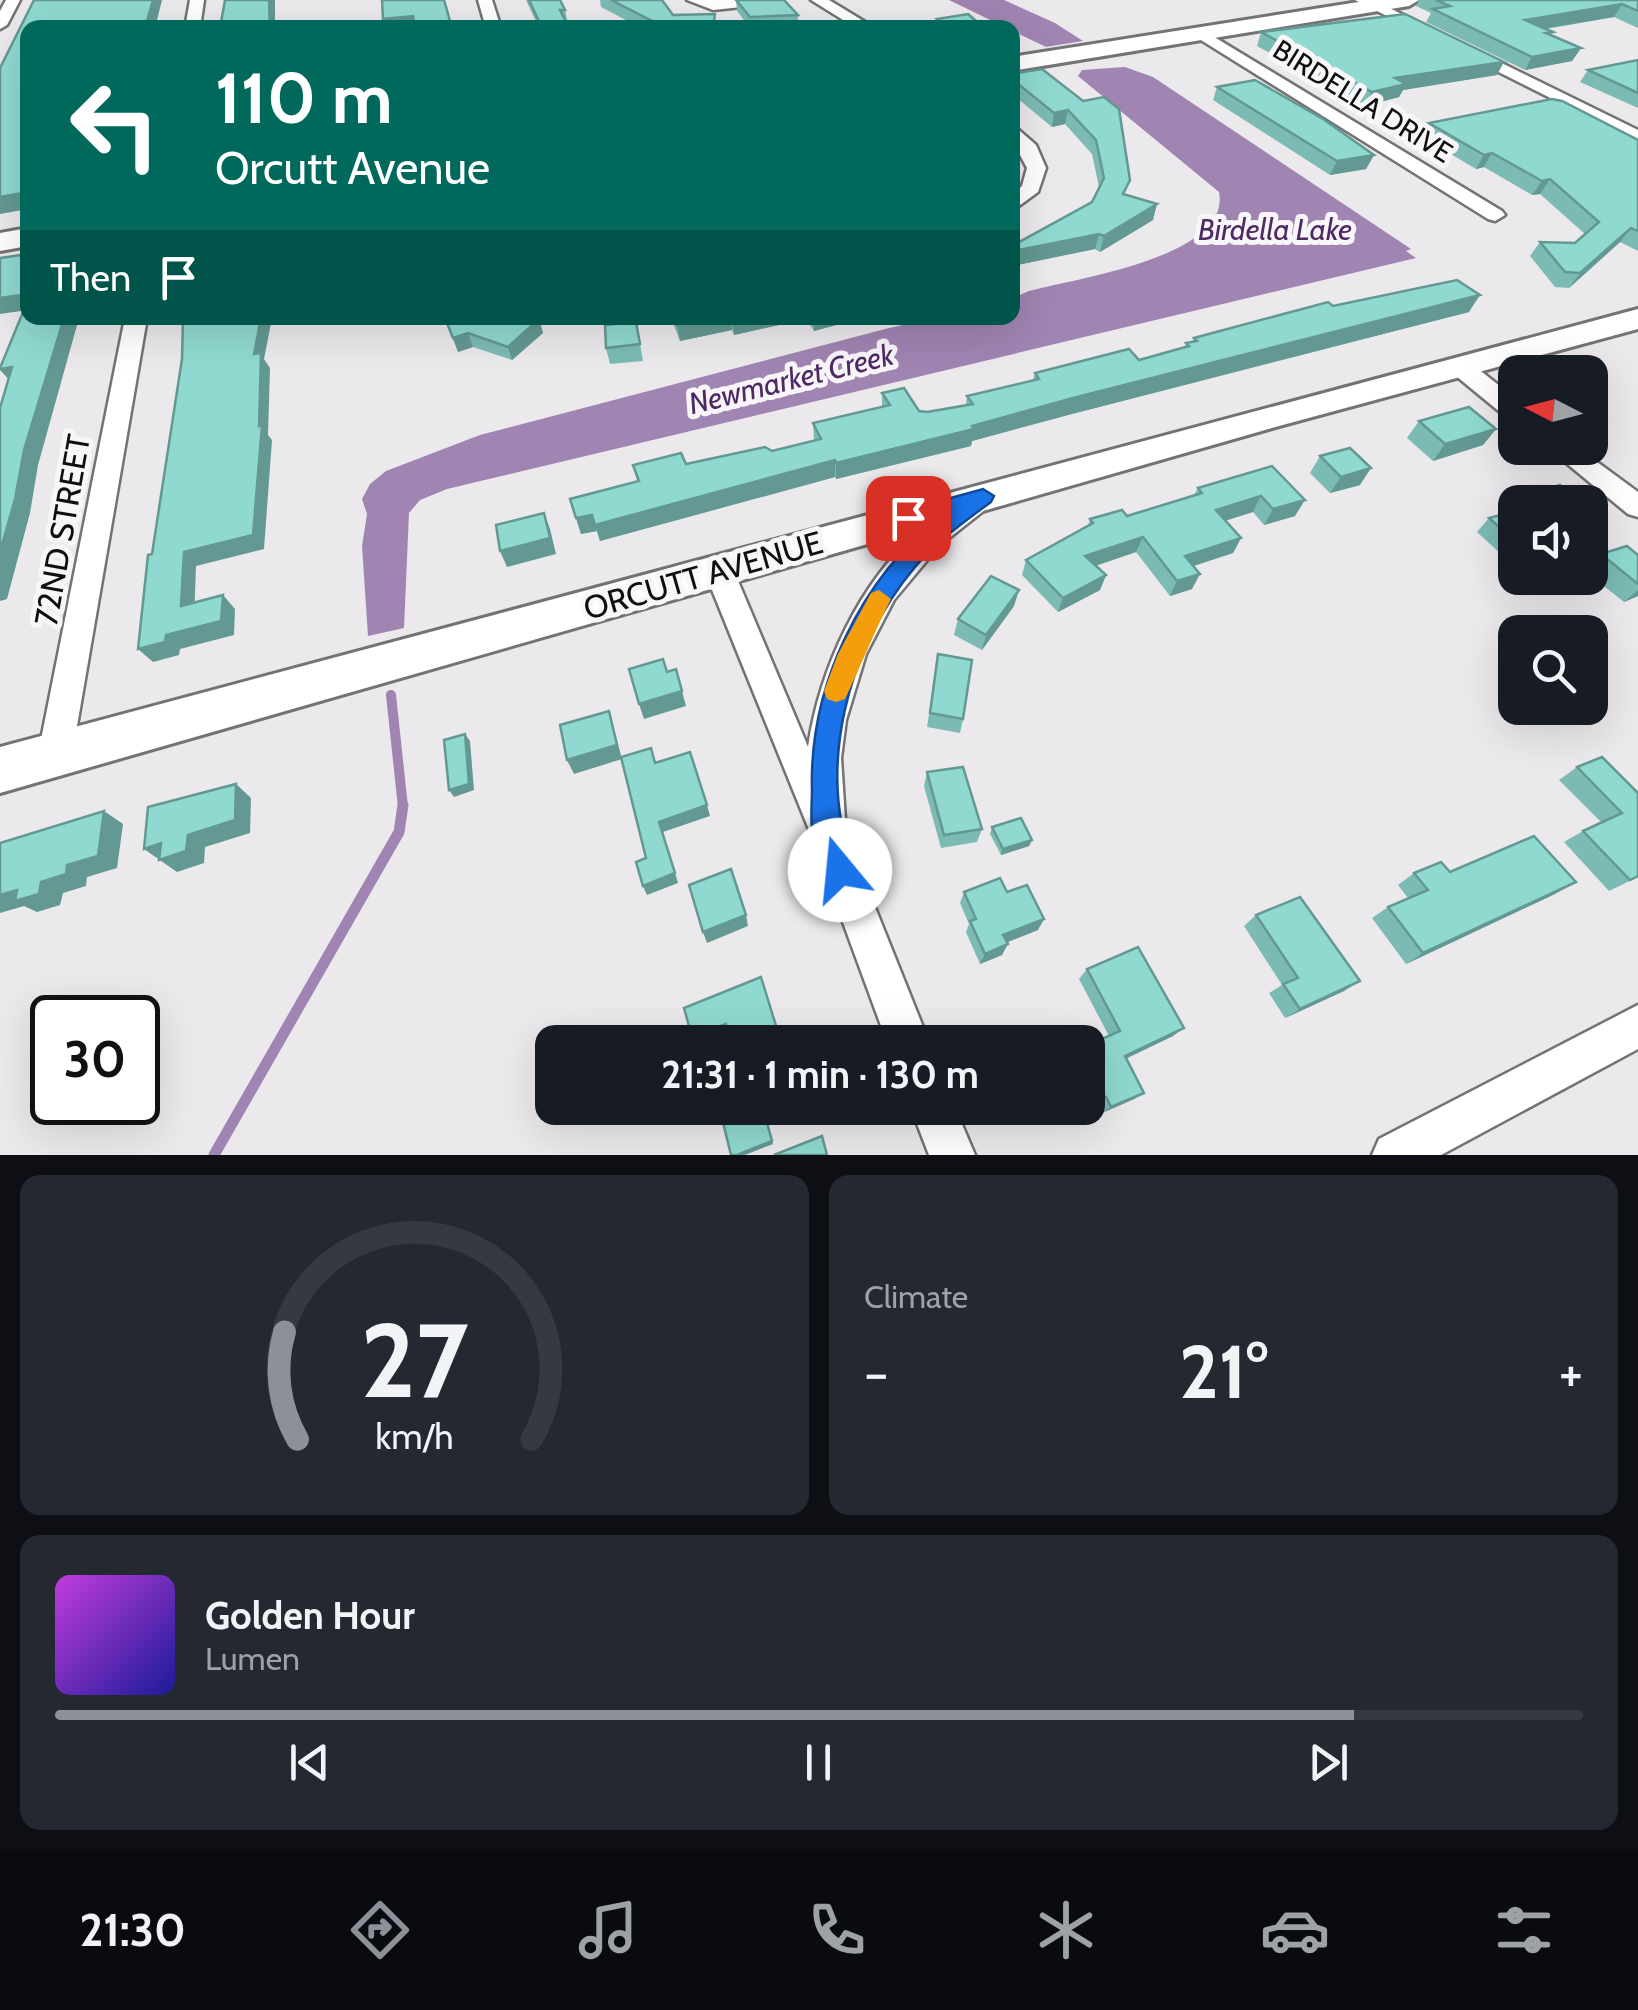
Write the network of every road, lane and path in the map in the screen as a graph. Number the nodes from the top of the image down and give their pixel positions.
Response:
1 (13, 0) edge
2 (694, 0) edge
3 (770, 0) edge
4 (818, 0) edge
5 (1409, 0) edge
6 (1367, 3) edge
7 (854, 20) edge
8 (0, 24) edge
9 (1201, 34) junction
10 (1020, 63) edge
11 (1638, 137) edge
12 (1020, 138) edge
13 (1020, 199) edge
14 (1495, 216) dead end
15 (1638, 318) edge
16 (135, 325) edge
17 (1459, 366) junction
18 (1498, 398) edge
19 (1584, 465) edge
20 (983, 496) junction
21 (1638, 507) edge
22 (719, 570) junction
23 (55, 755) junction
24 (0, 770) edge
25 (827, 835) junction
26 (901, 1025) edge
27 (1638, 1026) edge
28 (940, 1125) edge
29 (952, 1155) edge
30 (1395, 1155) edge

1 - 8 street
2 - 3 street
4 - 7 street
5 - 6 street
6 - 9 street
6 - 11 street
9 - 10 street
9 - 14 street, BIRDELLA DRIVE
12 - 13 street
15 - 17 street, ORCUTT AVENUE
16 - 23 street, 72ND STREET
17 - 18 street
17 - 20 street, ORCUTT AVENUE
19 - 21 street
20 - 22 street, ORCUTT AVENUE
20 - 25 street
22 - 23 street, ORCUTT AVENUE
22 - 25 street
23 - 24 street, ORCUTT AVENUE
25 - 26 street
27 - 30 street
28 - 29 street

